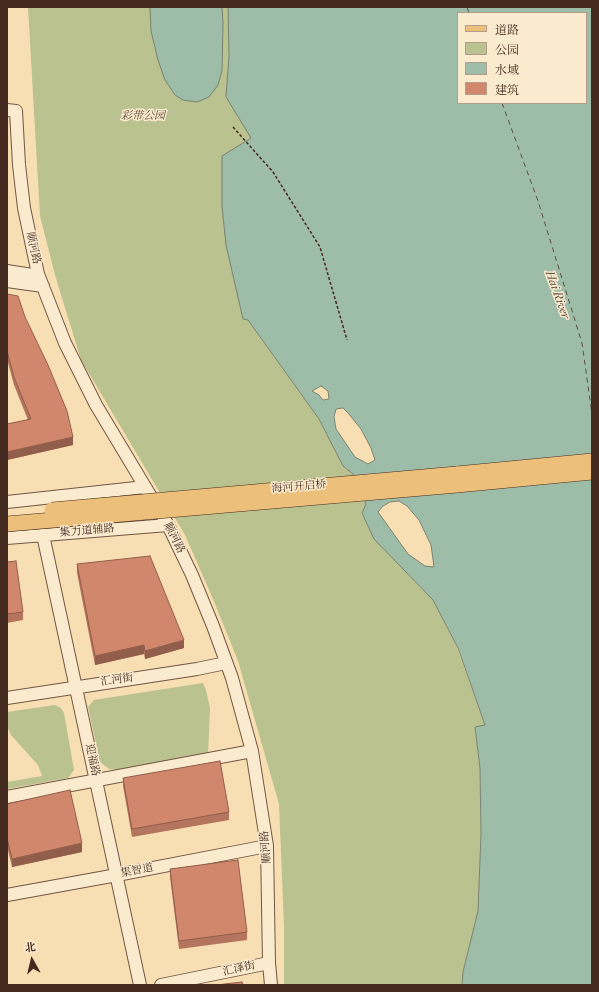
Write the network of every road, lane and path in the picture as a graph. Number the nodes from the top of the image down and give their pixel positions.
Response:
1 (11, 116) edge
2 (234, 127) dead end
3 (7, 271) edge
4 (37, 280) junction
5 (7, 281) edge
6 (347, 340) dead end
7 (592, 461) edge
8 (592, 472) edge
9 (140, 488) junction
10 (7, 502) edge
11 (7, 514) edge
12 (7, 524) edge
13 (164, 525) junction
14 (43, 535) junction
15 (7, 538) edge
16 (226, 663) junction
17 (76, 686) junction
18 (7, 698) edge
19 (252, 751) junction
20 (96, 780) junction
21 (7, 797) edge
22 (267, 846) junction
23 (117, 875) junction
24 (7, 895) edge
25 (269, 963) junction
26 (140, 985) edge
27 (161, 985) edge
28 (271, 985) edge

1 - 4 street, 顺河路
2 - 6 path
3 - 4 street
4 - 5 street
4 - 9 street, 顺河路
7 - 11 main road, 海河开启桥, bridge
8 - 12 main road, 海河开启桥, bridge
9 - 10 street
9 - 13 street, 顺河路
13 - 14 street, 集力道辅路
13 - 16 street, 顺河路
14 - 15 street, 集力道辅路
14 - 17 street, 迎福路
16 - 17 street, 汇河街
16 - 19 street, 顺河路
17 - 18 street, 汇河街
17 - 20 street, 迎福路
19 - 20 street
19 - 22 street, 顺河路
20 - 21 street
20 - 23 street, 迎福路
22 - 23 street, 集智道
22 - 25 street, 顺河路
23 - 24 street, 集智道
23 - 26 street, 迎福路
25 - 27 street, 汇泽街
25 - 28 street, 顺河路

